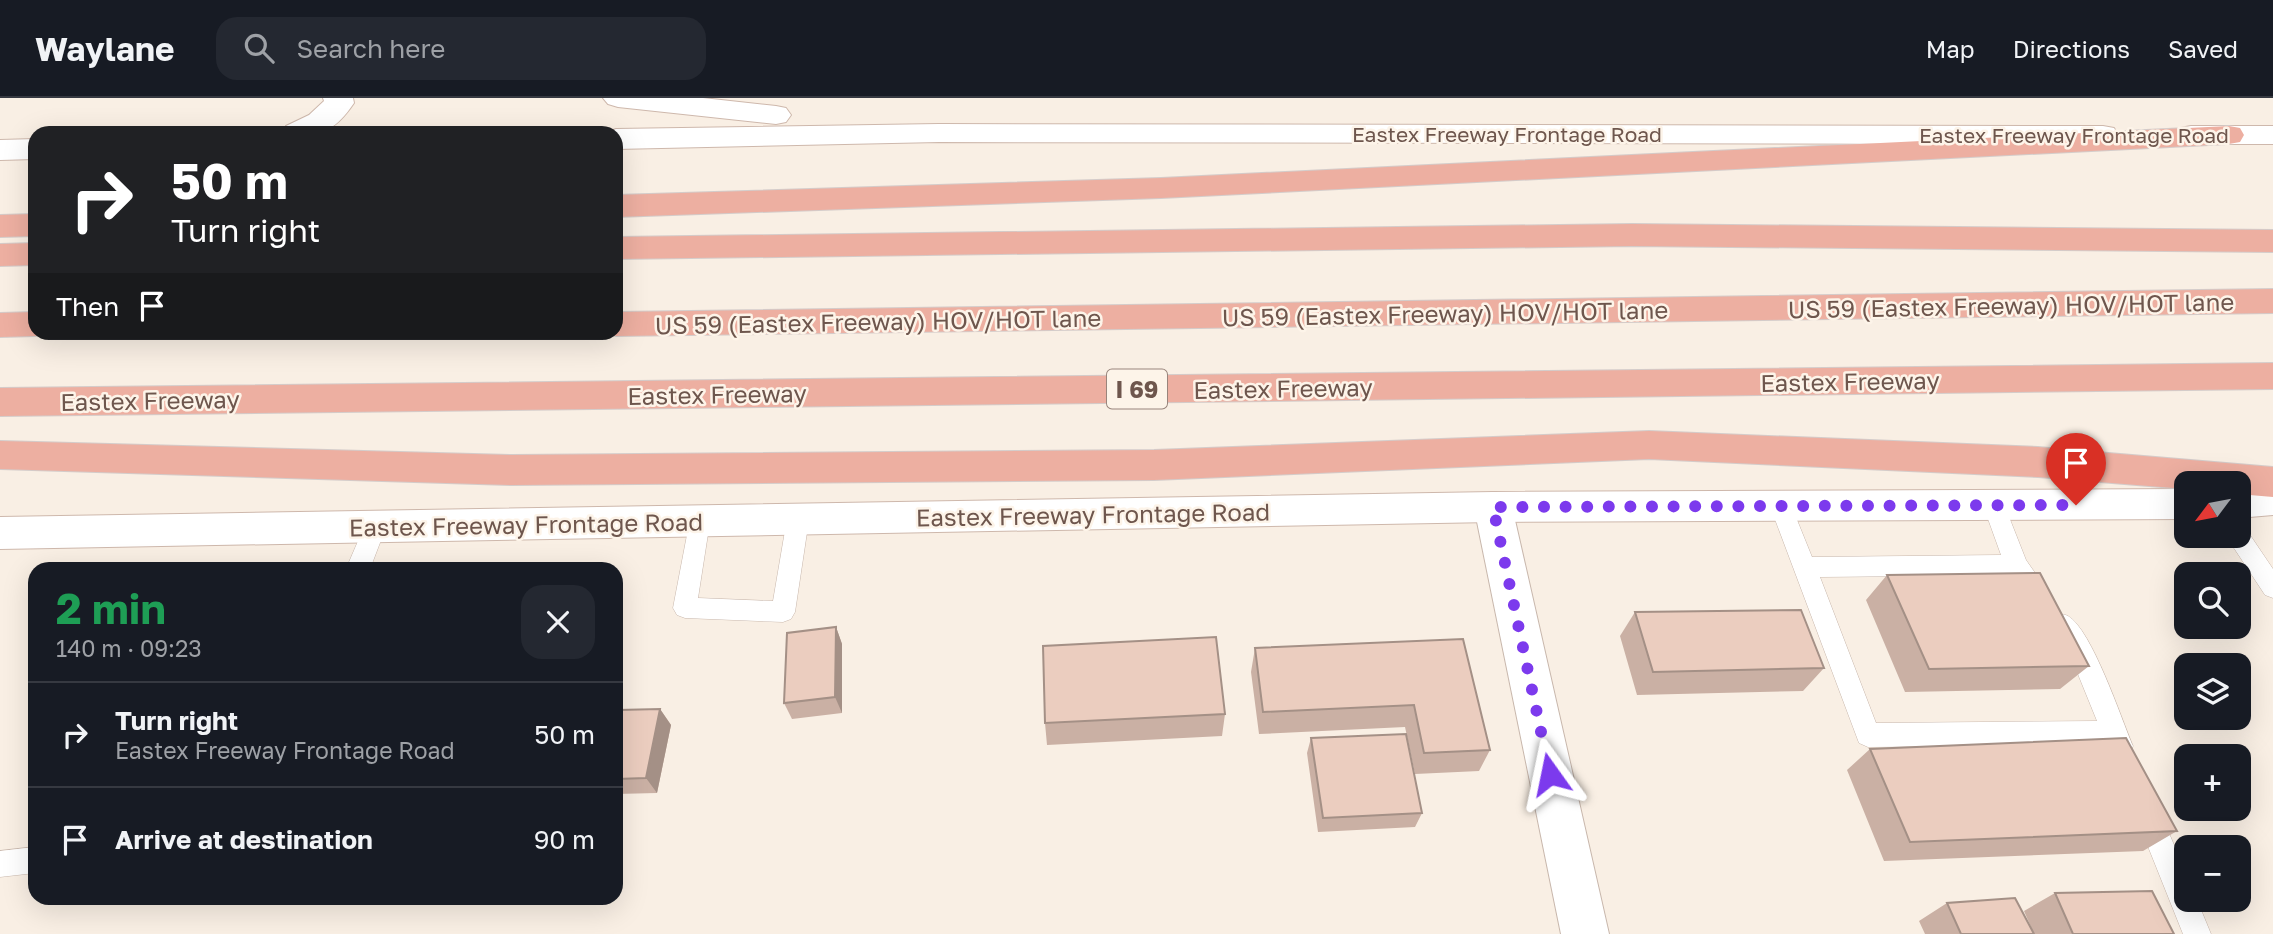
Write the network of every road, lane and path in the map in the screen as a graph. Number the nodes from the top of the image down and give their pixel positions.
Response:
1 (338, 98) edge
2 (618, 98) edge
3 (312, 126) edge
4 (939, 133) junction
5 (2229, 135) junction
6 (2273, 135) edge
7 (623, 139) edge
8 (28, 149) edge
9 (0, 150) edge
10 (623, 206) edge
11 (28, 225) edge
12 (0, 226) edge
13 (2273, 241) edge
14 (623, 247) edge
15 (28, 254) edge
16 (0, 255) edge
17 (2273, 301) edge
18 (0, 324) edge
19 (28, 324) edge
20 (623, 324) edge
21 (2273, 376) edge
22 (0, 402) edge
23 (0, 455) edge
24 (2273, 482) edge
25 (2273, 500) edge
26 (2251, 502) edge
27 (1994, 505) junction
28 (2174, 505) edge
29 (1781, 506) junction
30 (1493, 507) junction
31 (798, 519) junction
32 (699, 521) junction
33 (375, 527) junction
34 (0, 533) edge
35 (2246, 548) edge
36 (361, 562) edge
37 (2016, 565) junction
38 (1804, 567) junction
39 (2273, 589) edge
40 (2115, 733) junction
41 (2130, 771) edge
42 (2140, 795) edge
43 (28, 861) edge
44 (0, 864) edge
45 (1585, 934) edge
46 (2197, 934) edge

1 - 3 main road
2 - 4 main road
4 - 5 main road, Eastex Freeway Frontage Road
4 - 7 main road, Eastex Freeway Frontage Road
5 - 6 main road, Eastex Freeway Frontage Road
5 - 10 highway
8 - 9 main road
11 - 12 highway
13 - 14 highway
15 - 16 highway
17 - 20 highway, US 59 (Eastex Freeway) HOV/HOT lane
18 - 19 highway
21 - 22 highway, Eastex Freeway / I 69
23 - 24 highway
25 - 26 main road
27 - 28 main road, Eastex Freeway Frontage Road
27 - 29 main road, Eastex Freeway Frontage Road
27 - 37 lane
29 - 30 main road, Eastex Freeway Frontage Road
29 - 38 lane
30 - 31 main road, Eastex Freeway Frontage Road
30 - 45 main road
31 - 32 main road, Eastex Freeway Frontage Road
31 - 32 lane
32 - 33 main road, Eastex Freeway Frontage Road
33 - 34 main road, Eastex Freeway Frontage Road
33 - 36 lane
35 - 39 lane
37 - 38 lane
37 - 40 lane
38 - 40 lane
40 - 41 lane
42 - 46 lane
43 - 44 lane

